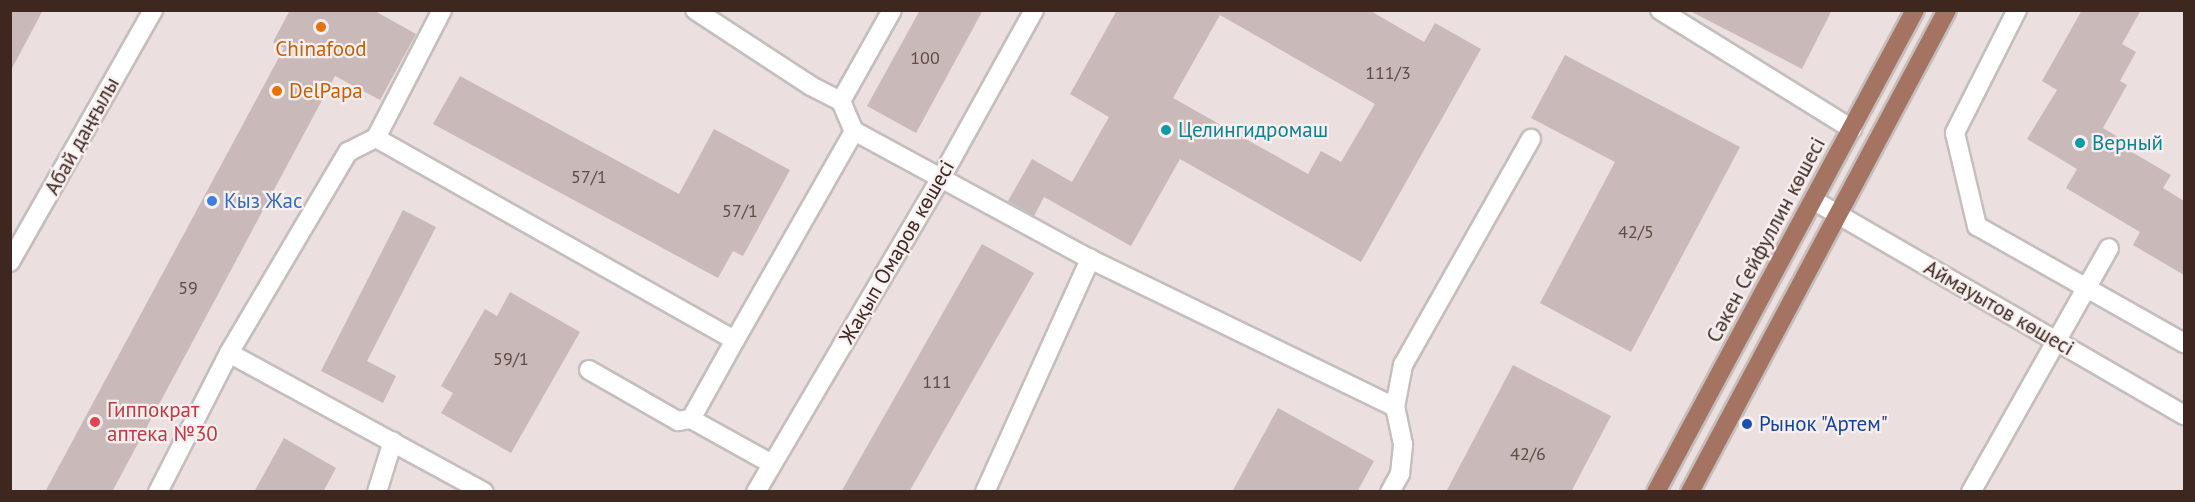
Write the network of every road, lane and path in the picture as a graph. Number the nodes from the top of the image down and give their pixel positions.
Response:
1 (153, 10) edge
2 (695, 10) edge
3 (892, 10) edge
4 (1034, 10) edge
5 (1660, 10) edge
6 (1915, 10) edge
7 (1947, 10) edge
8 (2017, 10) edge
9 (435, 13) edge
10 (841, 101) junction
11 (1852, 129) junction
12 (854, 131) junction
13 (376, 138) junction
14 (1531, 139) dead end
15 (941, 178) junction
16 (1813, 200) junction
17 (1837, 215) junction
18 (2109, 248) dead end
19 (1090, 258) junction
20 (10, 262) edge
21 (2085, 287) junction
22 (735, 340) junction
23 (2056, 341) junction
24 (2184, 343) edge
25 (229, 353) junction
26 (589, 370) dead end
27 (1395, 407) junction
28 (2184, 416) edge
29 (691, 418) junction
30 (393, 441) junction
31 (772, 464) junction
32 (158, 492) edge
33 (377, 492) edge
34 (484, 492) edge
35 (756, 492) edge
36 (985, 492) edge
37 (1390, 492) edge
38 (1656, 492) edge
39 (1690, 492) edge
40 (1971, 492) edge

1 - 20 street, Абай даңғылы
2 - 10 street
3 - 10 street
4 - 15 street, Жақып Омаров көшесі
5 - 11 street
6 - 11 main road, Сәкен Сейфуллин көшесі
7 - 17 main road
8 - 21 street
9 - 13 street
10 - 12 street
11 - 16 main road, Сәкен Сейфуллин көшесі
12 - 15 street
12 - 22 street
13 - 22 street
13 - 25 street
14 - 27 street
15 - 19 street
15 - 31 street, Жақып Омаров көшесі
16 - 17 street, Аймауытов көшесі
16 - 38 main road, Сәкен Сейфуллин көшесі
17 - 23 street, Аймауытов көшесі
17 - 39 main road
18 - 21 street
19 - 27 street
19 - 36 street
21 - 23 street
21 - 24 street
22 - 29 street
23 - 28 street, Аймауытов көшесі
23 - 40 street
25 - 30 street
25 - 32 street
26 - 29 street
27 - 37 street
29 - 31 street
30 - 33 street
30 - 34 street
31 - 35 street, Жақып Омаров көшесі

